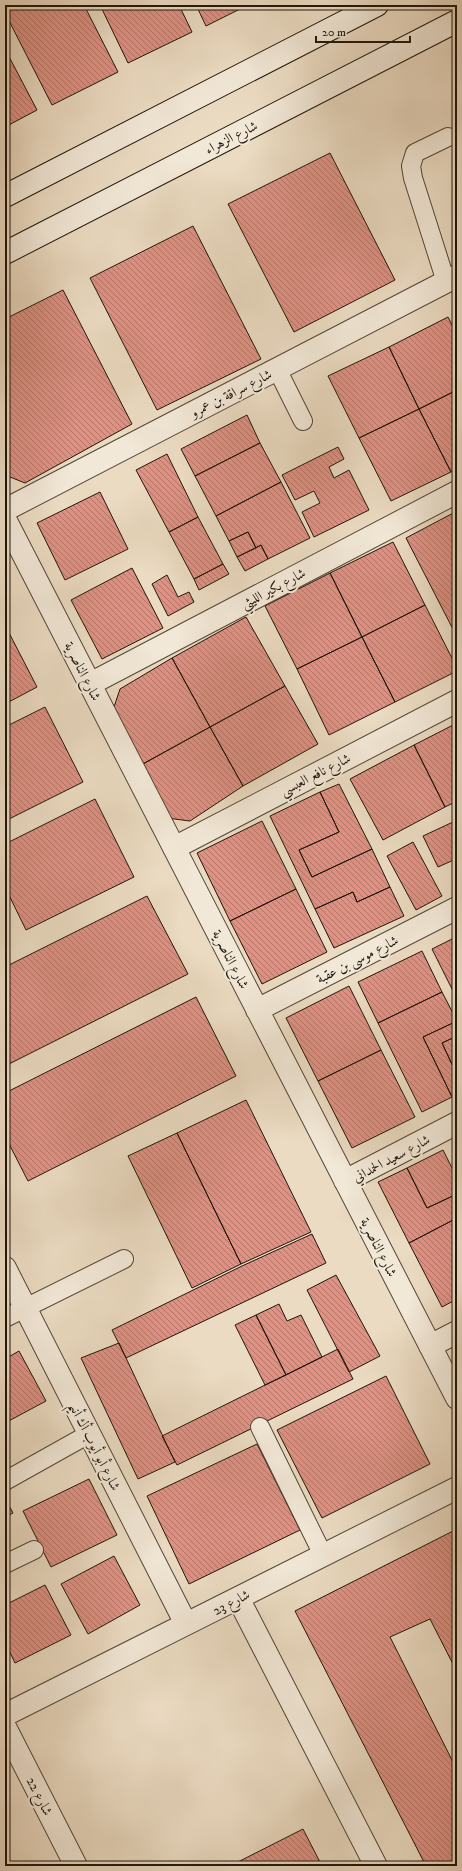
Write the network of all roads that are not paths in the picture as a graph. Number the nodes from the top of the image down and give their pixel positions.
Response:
1 (377, 5) edge
2 (457, 21) edge
3 (448, 137) dead end
4 (5, 196) edge
5 (5, 253) edge
6 (451, 279) edge
7 (277, 369) junction
8 (304, 421) dead end
9 (457, 492) edge
10 (5, 510) edge
11 (5, 519) edge
12 (90, 684) junction
13 (457, 701) edge
14 (174, 848) junction
15 (457, 908) edge
16 (257, 1010) junction
17 (457, 1123) edge
18 (345, 1181) junction
19 (124, 1259) dead end
20 (5, 1268) edge
21 (25, 1308) junction
22 (5, 1318) edge
23 (457, 1332) edge
24 (430, 1346) junction
25 (457, 1398) edge
26 (260, 1427) dead end
27 (90, 1434) junction
28 (5, 1481) edge
29 (457, 1488) edge
30 (34, 1550) dead end
31 (323, 1555) junction
32 (5, 1564) edge
33 (238, 1598) junction
34 (186, 1624) junction
35 (5, 1715) edge
36 (5, 1727) edge
37 (76, 1866) edge
38 (376, 1866) edge

1 - 4 street
2 - 5 street, شارع الزهراء
3 - 6 lane
6 - 7 street, شارع سراقة بن عمرو
7 - 8 lane
7 - 10 street, شارع سراقة بن عمرو
9 - 12 street, شارع بكير الليثي
11 - 12 street, شارع الناصرية
12 - 14 street, شارع الناصرية
13 - 14 street, شارع نافع العبسي
14 - 16 street, شارع الناصرية
15 - 16 street, شارع موسى بن عقبة
16 - 18 street, شارع الناصرية
17 - 18 street, شارع سعيد الحمداني
18 - 24 street, شارع الناصرية
19 - 21 lane
20 - 21 street, شارع أبو أيوب أك أنيم
21 - 22 lane
21 - 27 street, شارع أبو أيوب أك أنيم
23 - 24 street
24 - 25 street, شارع الناصرية
26 - 31 lane
27 - 28 lane
27 - 34 street, شارع أبو أيوب أك أنيم
29 - 31 street, شارع 23
30 - 32 lane
31 - 33 street, شارع 23
33 - 34 street, شارع 23
33 - 38 street
34 - 35 street, شارع 23
36 - 37 street, شارع 22

